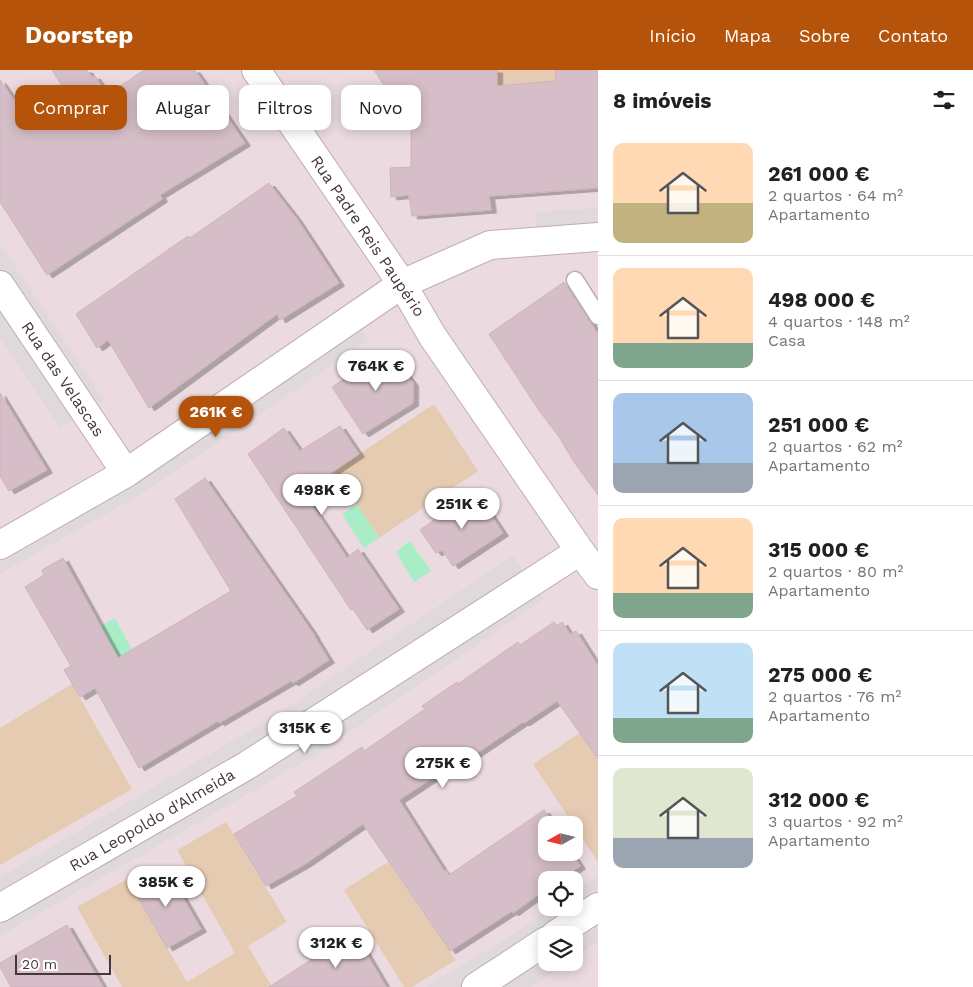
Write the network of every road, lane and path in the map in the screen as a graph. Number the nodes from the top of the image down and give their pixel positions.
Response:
1 (256, 70) edge
2 (598, 237) edge
3 (575, 280) dead end
4 (402, 284) junction
5 (0, 285) edge
6 (598, 314) edge
7 (126, 473) junction
8 (0, 545) edge
9 (580, 552) junction
10 (598, 575) edge
11 (598, 907) edge
12 (0, 908) edge
13 (569, 926) edge
14 (538, 946) edge
15 (476, 987) edge

1 - 4 street, Rua Padre Reis Paupério
2 - 4 street
3 - 6 lane
4 - 7 street
4 - 9 street, Rua Padre Reis Paupério
5 - 7 street, Rua das Velascas
7 - 8 street
9 - 10 street, Rua Padre Reis Paupério
9 - 12 street, Rua Leopoldo d'Almeida
11 - 13 street
14 - 15 street

